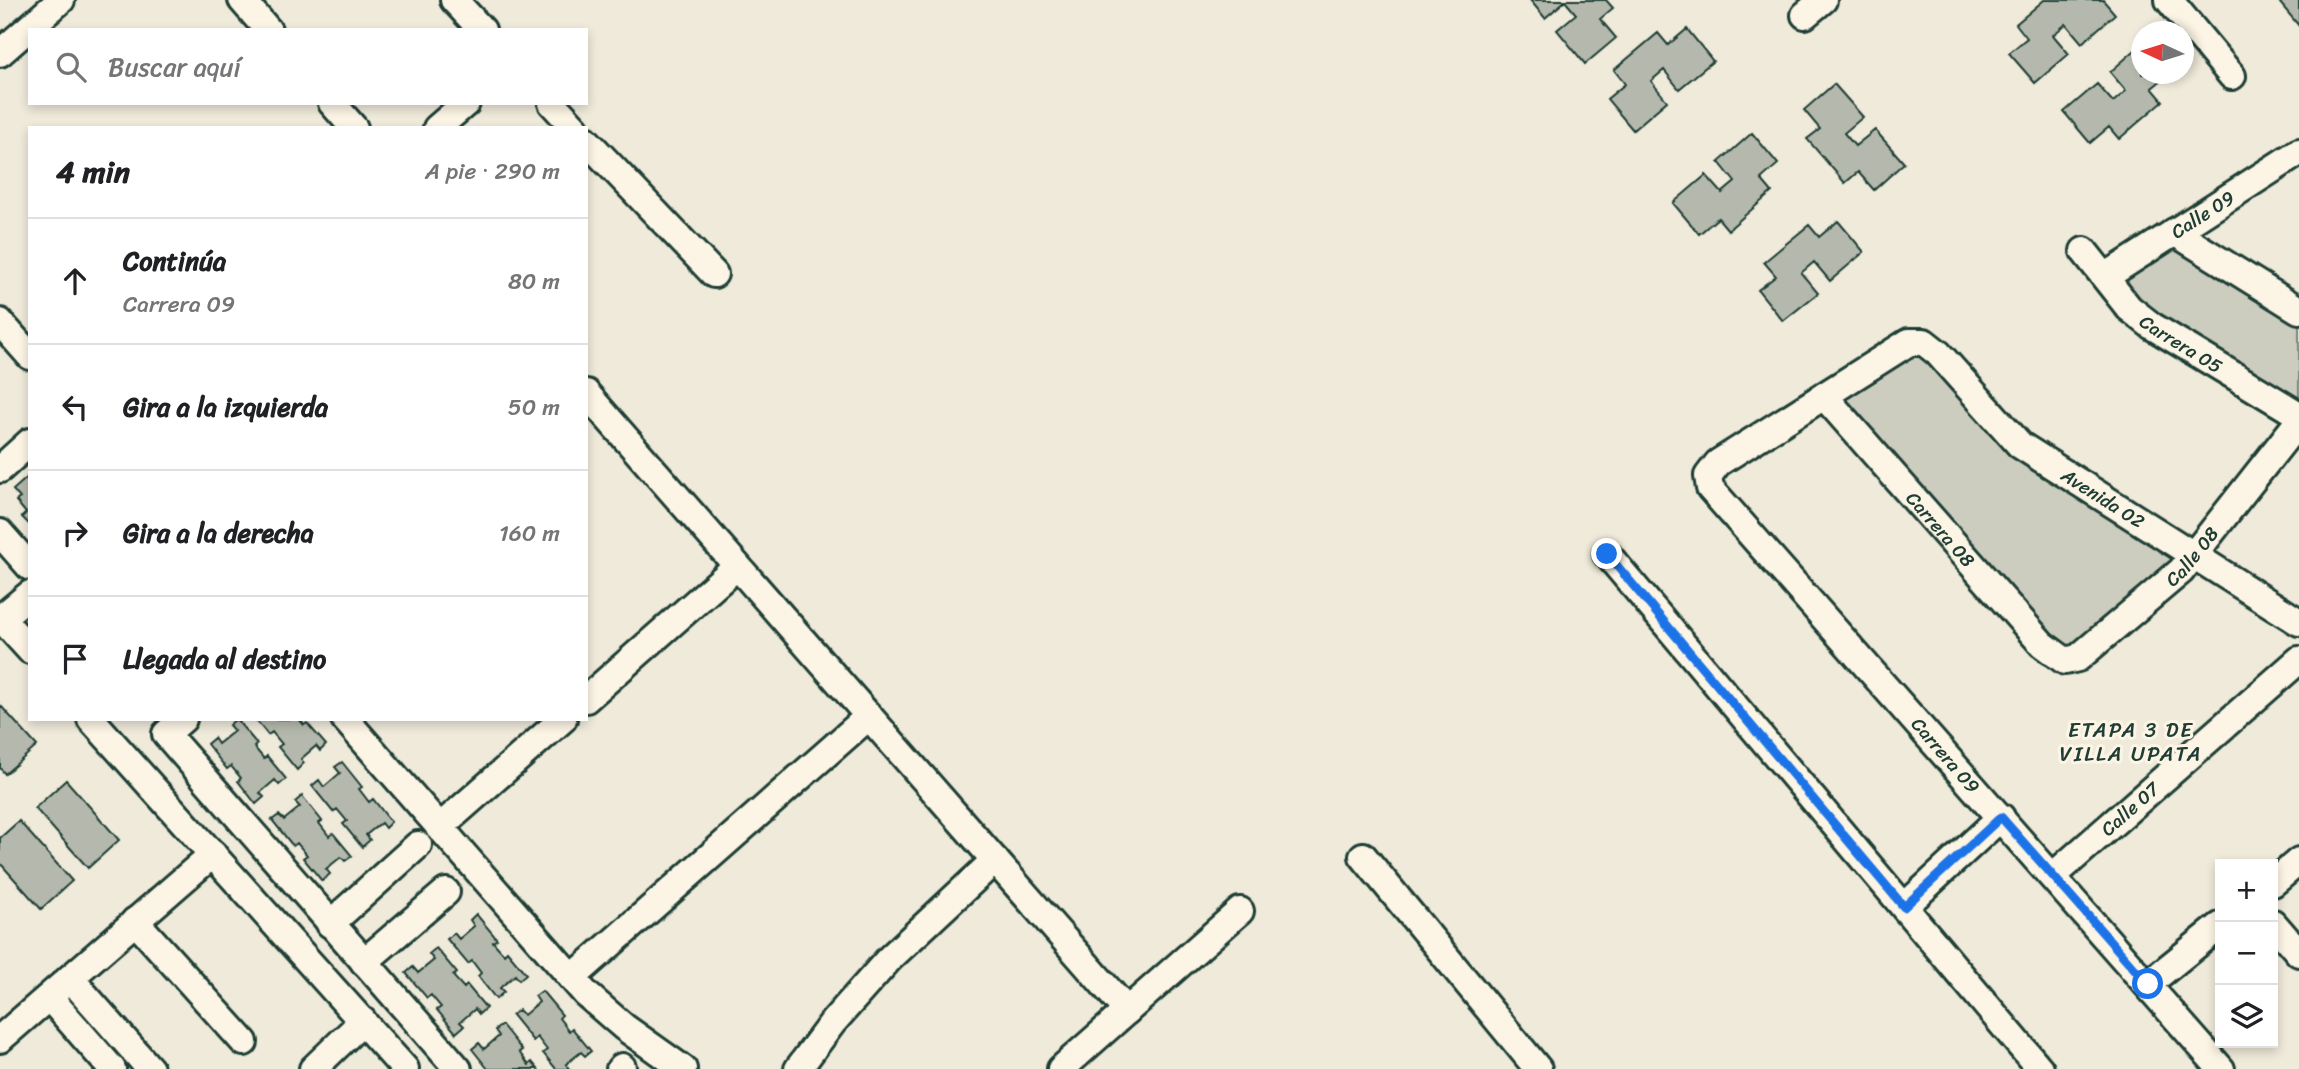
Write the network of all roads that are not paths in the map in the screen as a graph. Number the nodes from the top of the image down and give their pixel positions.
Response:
1 (61, 0) edge
2 (242, 0) edge
3 (454, 0) edge
4 (2169, 0) edge
5 (29, 28) edge
6 (266, 28) edge
7 (480, 28) edge
8 (28, 29) edge
9 (0, 53) edge
10 (2232, 76) dead end
11 (334, 105) edge
12 (464, 105) edge
13 (554, 105) edge
14 (352, 126) edge
15 (439, 126) edge
16 (573, 126) edge
17 (588, 142) edge
18 (2299, 152) edge
19 (2174, 232) junction
20 (2084, 251) dead end
21 (714, 274) dead end
22 (2105, 277) junction
23 (2299, 310) edge
24 (0, 322) edge
25 (28, 354) edge
26 (588, 395) edge
27 (1824, 396) junction
28 (2299, 415) edge
29 (2299, 421) edge
30 (28, 444) edge
31 (0, 469) edge
32 (0, 533) edge
33 (1607, 554) dead end
34 (2195, 556) junction
35 (28, 565) edge
36 (737, 566) junction
37 (28, 596) edge
38 (1, 618) edge
39 (2299, 622) edge
40 (28, 648) edge
41 (2059, 659) joint
42 (2299, 660) edge
43 (588, 697) edge
44 (869, 716) junction
45 (95, 721) edge
46 (181, 721) edge
47 (347, 721) edge
48 (561, 721) edge
49 (2001, 817) junction
50 (439, 828) junction
51 (418, 845) dead end
52 (213, 854) junction
53 (1363, 856) dead end
54 (995, 860) junction
55 (2299, 861) edge
56 (2053, 876) junction
57 (2278, 879) edge
58 (446, 892) dead end
59 (1904, 907) junction
60 (1240, 911) dead end
61 (135, 921) junction
62 (2278, 929) edge
63 (335, 930) junction
64 (2215, 930) edge
65 (2299, 953) edge
66 (308, 961) junction
67 (364, 962) junction
68 (70, 978) junction
69 (572, 978) junction
70 (2148, 984) junction
71 (49, 997) junction
72 (1127, 1011) junction
73 (363, 1021) junction
74 (0, 1039) edge
75 (244, 1042) dead end
76 (112, 1069) edge
77 (150, 1069) edge
78 (313, 1069) edge
79 (405, 1069) edge
80 (458, 1069) edge
81 (683, 1069) edge
82 (798, 1069) edge
83 (1061, 1069) edge
84 (1538, 1069) edge
85 (2040, 1069) edge
86 (2221, 1069) edge

1 - 5 street
2 - 6 street
3 - 7 street
4 - 10 street
8 - 9 street
11 - 14 street
12 - 15 street
13 - 16 street
17 - 21 street
18 - 19 street, Calle 09
19 - 22 street, Calle 09
19 - 23 street
20 - 22 street, Carrera 05
22 - 28 street, Carrera 05
24 - 25 street
26 - 36 street
27 - 34 street, Avenida 02
27 - 41 street, Carrera 08
27 - 49 street, Carrera 09
29 - 34 street, Calle 08
30 - 31 street
32 - 35 street
33 - 59 street
34 - 39 street, Avenida 02
34 - 41 street, Calle 08
36 - 43 street
36 - 44 street
37 - 38 street
38 - 40 street
42 - 56 street, Calle 07
44 - 54 street
44 - 69 street
45 - 52 street
46 - 63 street
47 - 50 street
48 - 50 street
49 - 56 street, Carrera 09
49 - 59 street
50 - 69 street
51 - 63 street
52 - 61 street
52 - 66 street
53 - 84 street
54 - 72 street
54 - 82 street
55 - 57 street
56 - 70 street, Carrera 09
58 - 67 street
59 - 85 street
60 - 72 street
61 - 68 street
61 - 75 street
62 - 65 street
63 - 66 street
63 - 67 street
64 - 70 street
66 - 73 street
67 - 80 street
68 - 71 street
68 - 77 street
69 - 81 street
70 - 86 street, Carrera 09
71 - 74 street
71 - 76 street
72 - 83 street
73 - 78 street
73 - 79 street

